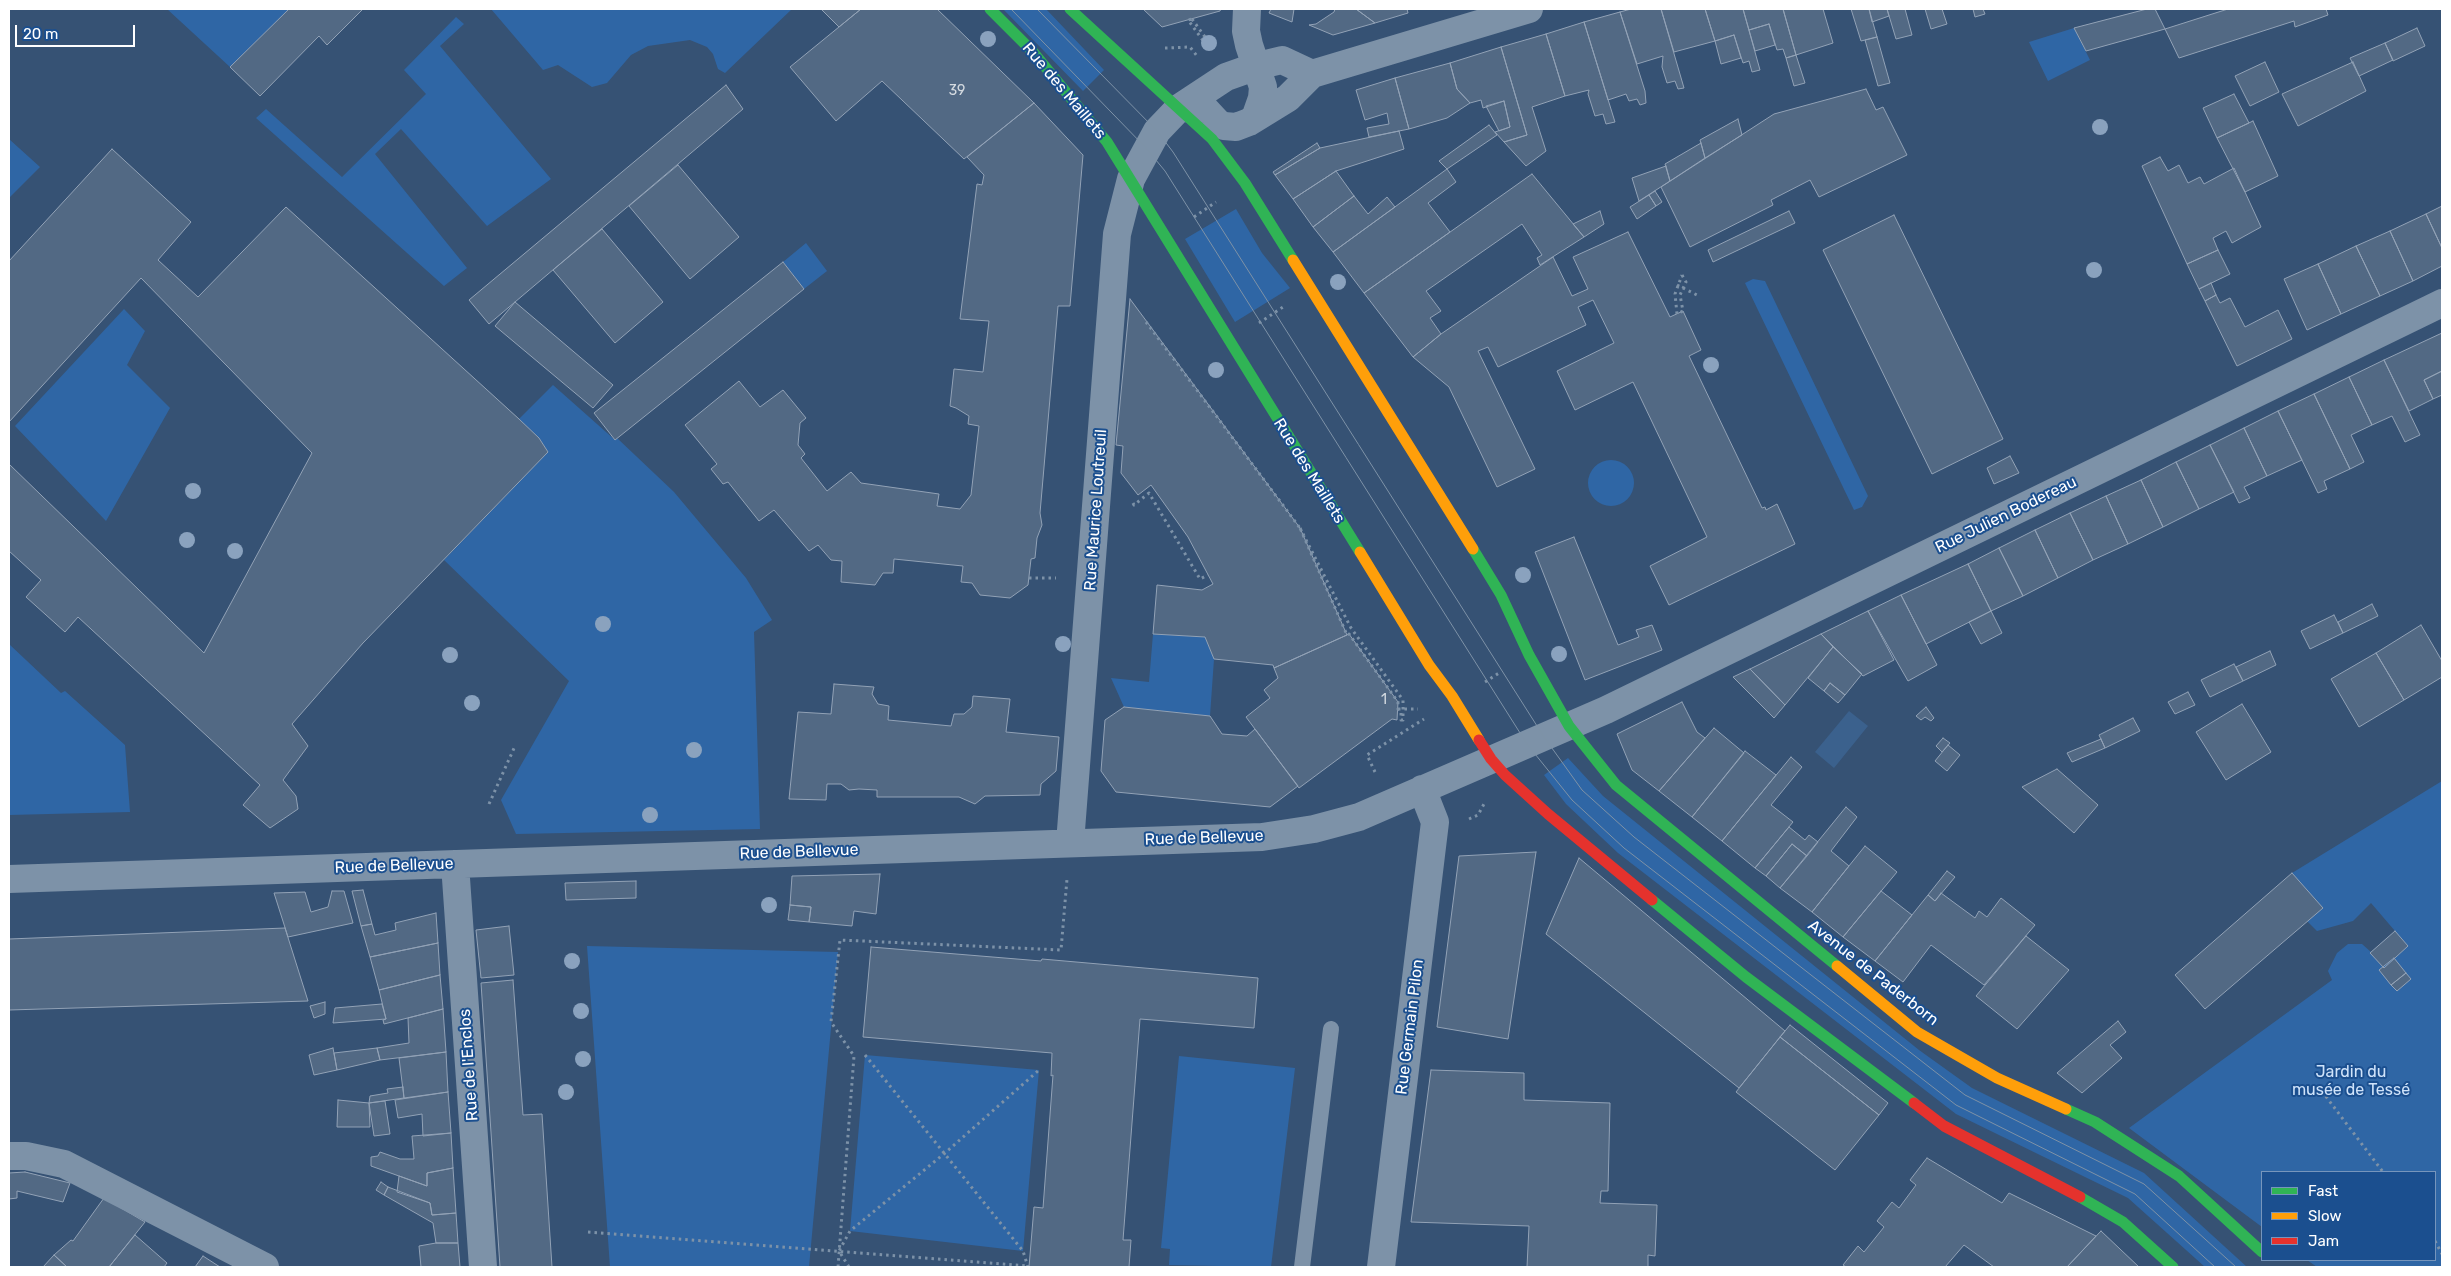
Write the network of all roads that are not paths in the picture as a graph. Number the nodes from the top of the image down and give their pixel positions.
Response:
1 (990, 9) edge
2 (1070, 9) edge
3 (1247, 9) edge
4 (1529, 9) edge
5 (1257, 66) junction
6 (1312, 74) junction
7 (1179, 108) junction
8 (1246, 122) junction
9 (1240, 177) junction
10 (1131, 180) junction
11 (2442, 303) edge
12 (1569, 726) junction
13 (1491, 759) junction
14 (1422, 789) junction
15 (1070, 843) junction
16 (455, 864) junction
17 (9, 879) edge
18 (1330, 1030) dead end
19 (9, 1156) edge
20 (2261, 1251) edge
21 (265, 1267) edge
22 (483, 1267) edge
23 (1302, 1267) edge
24 (1381, 1267) edge
25 (2173, 1267) edge

1 - 10 main road, Rue des Maillets
2 - 7 main road
3 - 5 street
4 - 6 street
5 - 6 street
5 - 7 street
5 - 8 street
6 - 8 street
7 - 8 street
7 - 9 main road
7 - 10 street
8 - 9 street
9 - 12 main road
10 - 13 main road, Rue des Maillets
10 - 15 street, Rue Maurice Loutreuil
11 - 12 street, Rue Julien Bodereau
12 - 13 street, Rue de Bellevue
12 - 20 main road, Avenue de Paderborn
13 - 14 street, Rue de Bellevue
13 - 25 main road
14 - 15 street, Rue de Bellevue
14 - 24 street, Rue Germain Pilon
15 - 16 street, Rue de Bellevue
16 - 17 street, Rue de Bellevue
16 - 22 street, Rue de l'Enclos
18 - 23 lane
19 - 21 street

